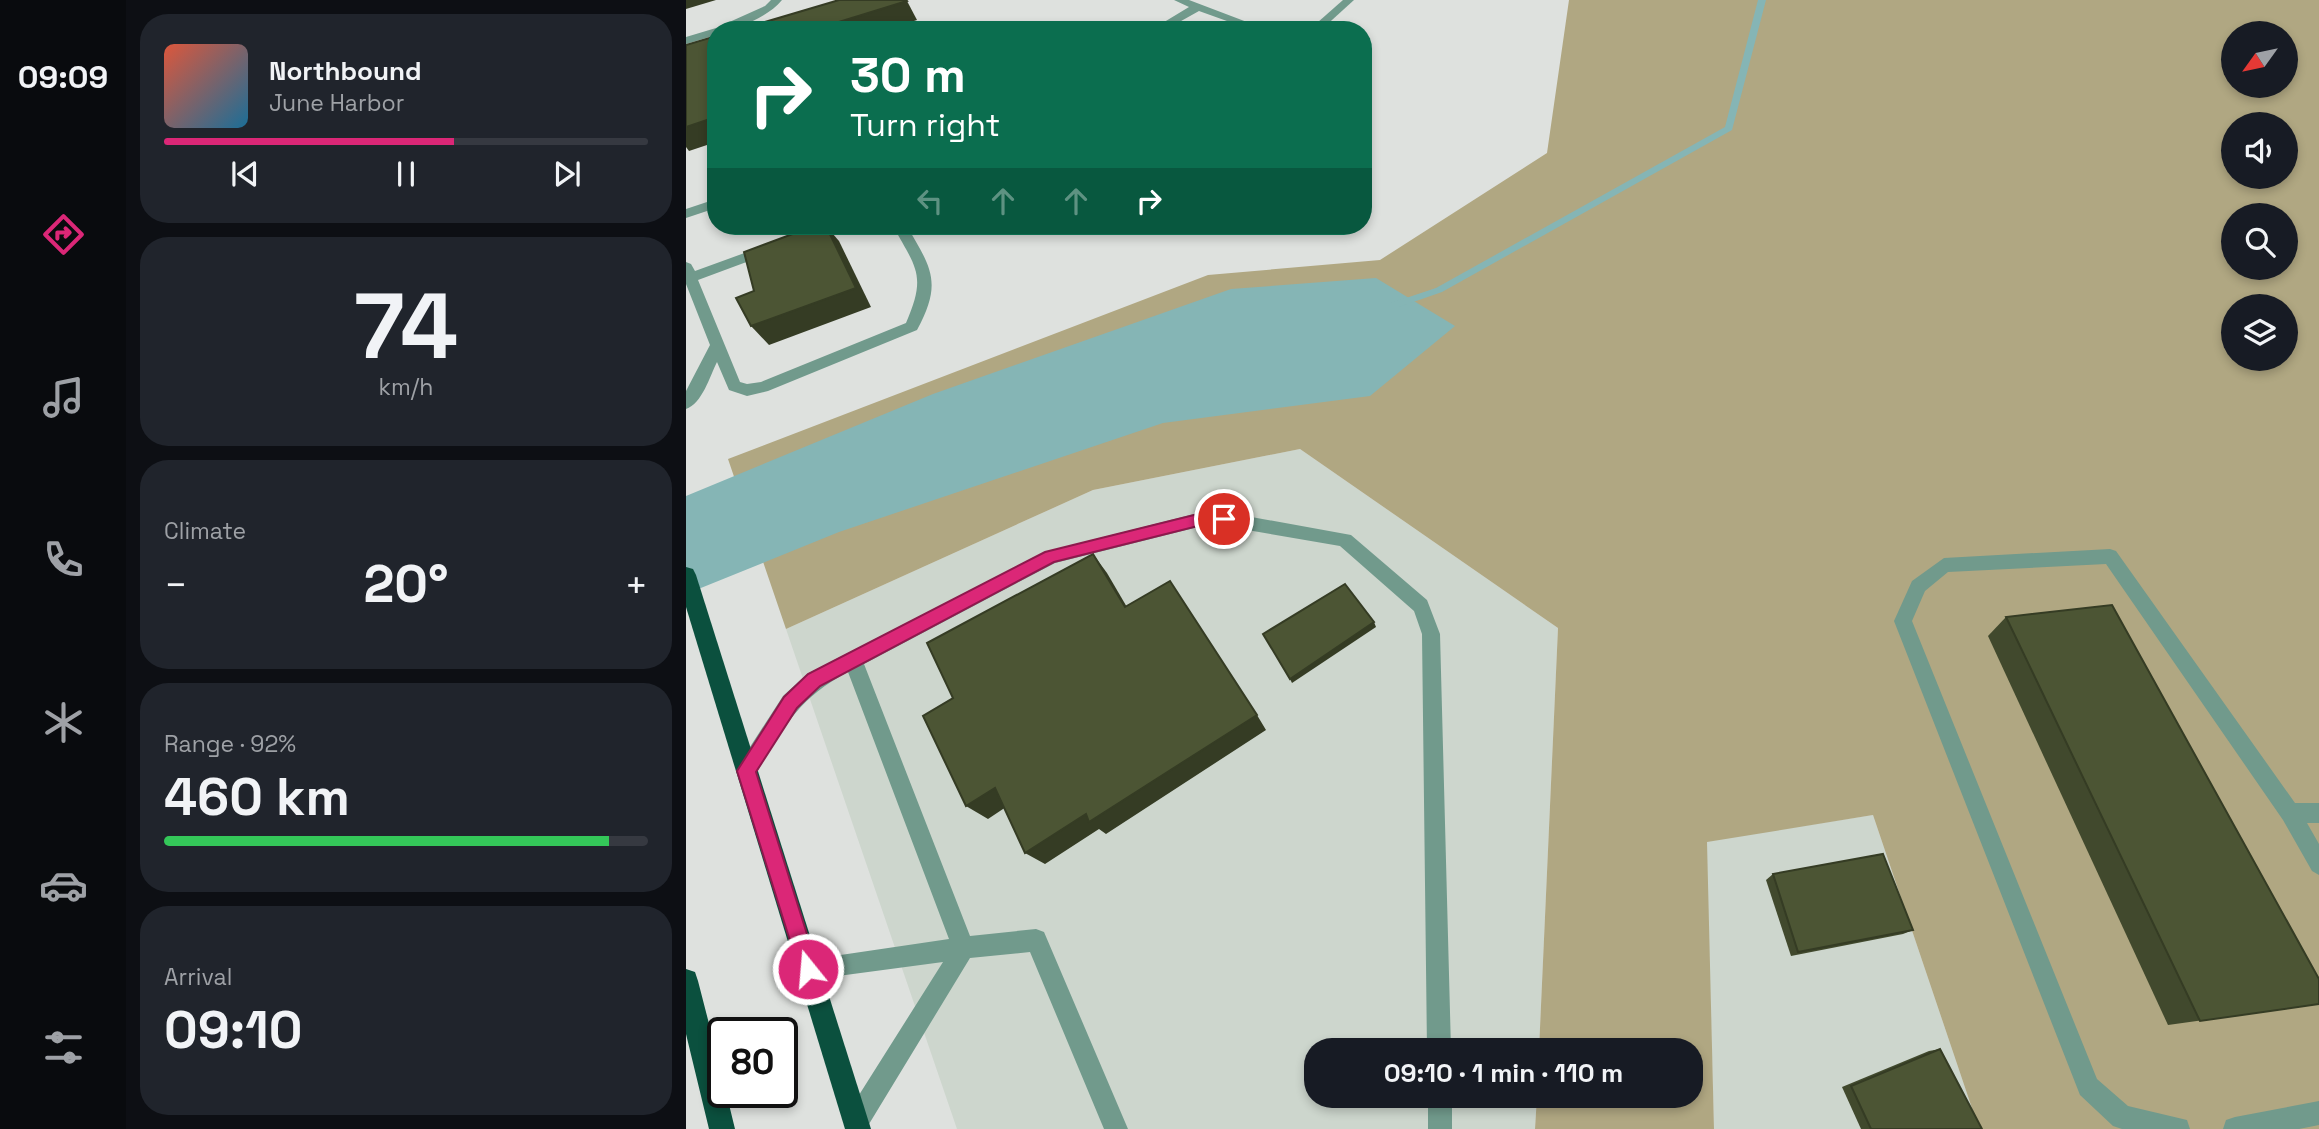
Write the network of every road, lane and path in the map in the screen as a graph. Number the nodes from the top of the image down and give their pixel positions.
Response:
1 (778, 0) edge
2 (1179, 0) edge
3 (1349, 0) edge
4 (1198, 7) junction
5 (743, 21) edge
6 (1172, 21) edge
7 (1238, 21) edge
8 (1324, 21) edge
9 (707, 34) edge
10 (686, 41) edge
11 (707, 206) edge
12 (686, 214) edge
13 (809, 235) edge
14 (905, 235) edge
15 (688, 272) edge
16 (686, 302) edge
17 (702, 306) junction
18 (717, 345) junction
19 (686, 403) edge
20 (686, 576) edge
21 (853, 660) junction
22 (746, 771) junction
23 (2290, 813) junction
24 (2319, 813) edge
25 (2319, 864) edge
26 (964, 948) junction
27 (808, 969) junction
28 (686, 981) edge
29 (1439, 1038) edge
30 (1440, 1108) edge
31 (2319, 1113) edge
32 (857, 1126) edge
33 (722, 1129) edge
34 (1115, 1129) edge
35 (1440, 1129) edge
36 (2178, 1129) edge
37 (2235, 1129) edge

1 - 5 lane
2 - 4 lane
3 - 8 lane
4 - 6 lane
4 - 7 lane
9 - 10 lane
11 - 12 lane
13 - 15 lane
14 - 18 lane
15 - 17 lane
16 - 17 lane
17 - 18 lane
18 - 19 lane
20 - 22 highway
21 - 22 lane
21 - 26 lane
21 - 29 lane
22 - 27 highway
23 - 24 lane
23 - 25 lane
23 - 36 lane
26 - 27 lane
26 - 32 lane
26 - 34 lane
27 - 32 highway
28 - 33 highway
30 - 35 lane
31 - 37 lane

